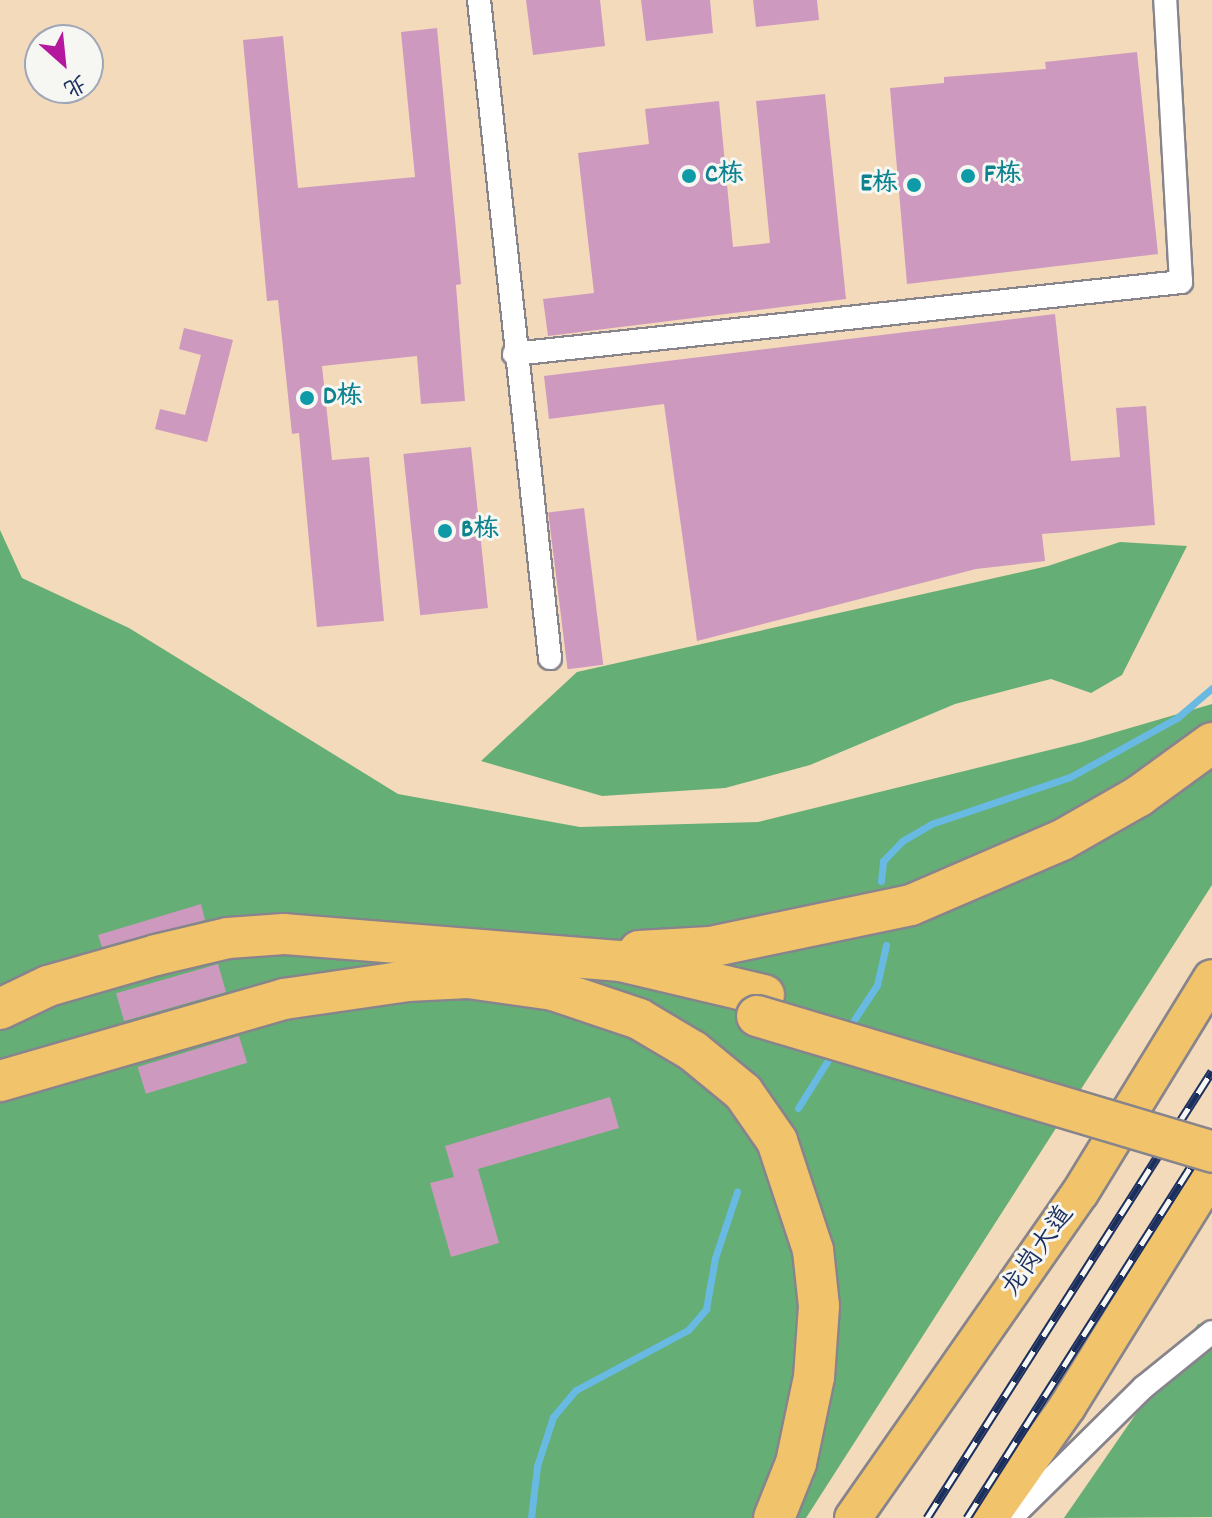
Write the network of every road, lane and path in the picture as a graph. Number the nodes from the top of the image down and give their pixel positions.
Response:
1 (479, 0) edge
2 (1165, 0) edge
3 (514, 354) junction
4 (550, 658) dead end
5 (1212, 743) edge
6 (544, 953) junction
7 (468, 978) junction
8 (1212, 978) edge
9 (760, 1006) junction
10 (0, 1009) edge
11 (0, 1081) edge
12 (1212, 1130) edge
13 (1212, 1152) edge
14 (1212, 1173) edge
15 (1212, 1332) edge
16 (774, 1518) edge
17 (853, 1518) edge
18 (989, 1518) edge
19 (1011, 1518) edge

1 - 3 street
2 - 3 street
3 - 4 street
5 - 6 highway
6 - 9 highway
6 - 10 highway
7 - 9 highway
7 - 11 highway
7 - 16 highway
8 - 17 highway, 龙岗大道
9 - 12 highway
9 - 13 highway, bridge
14 - 18 highway
15 - 19 street

